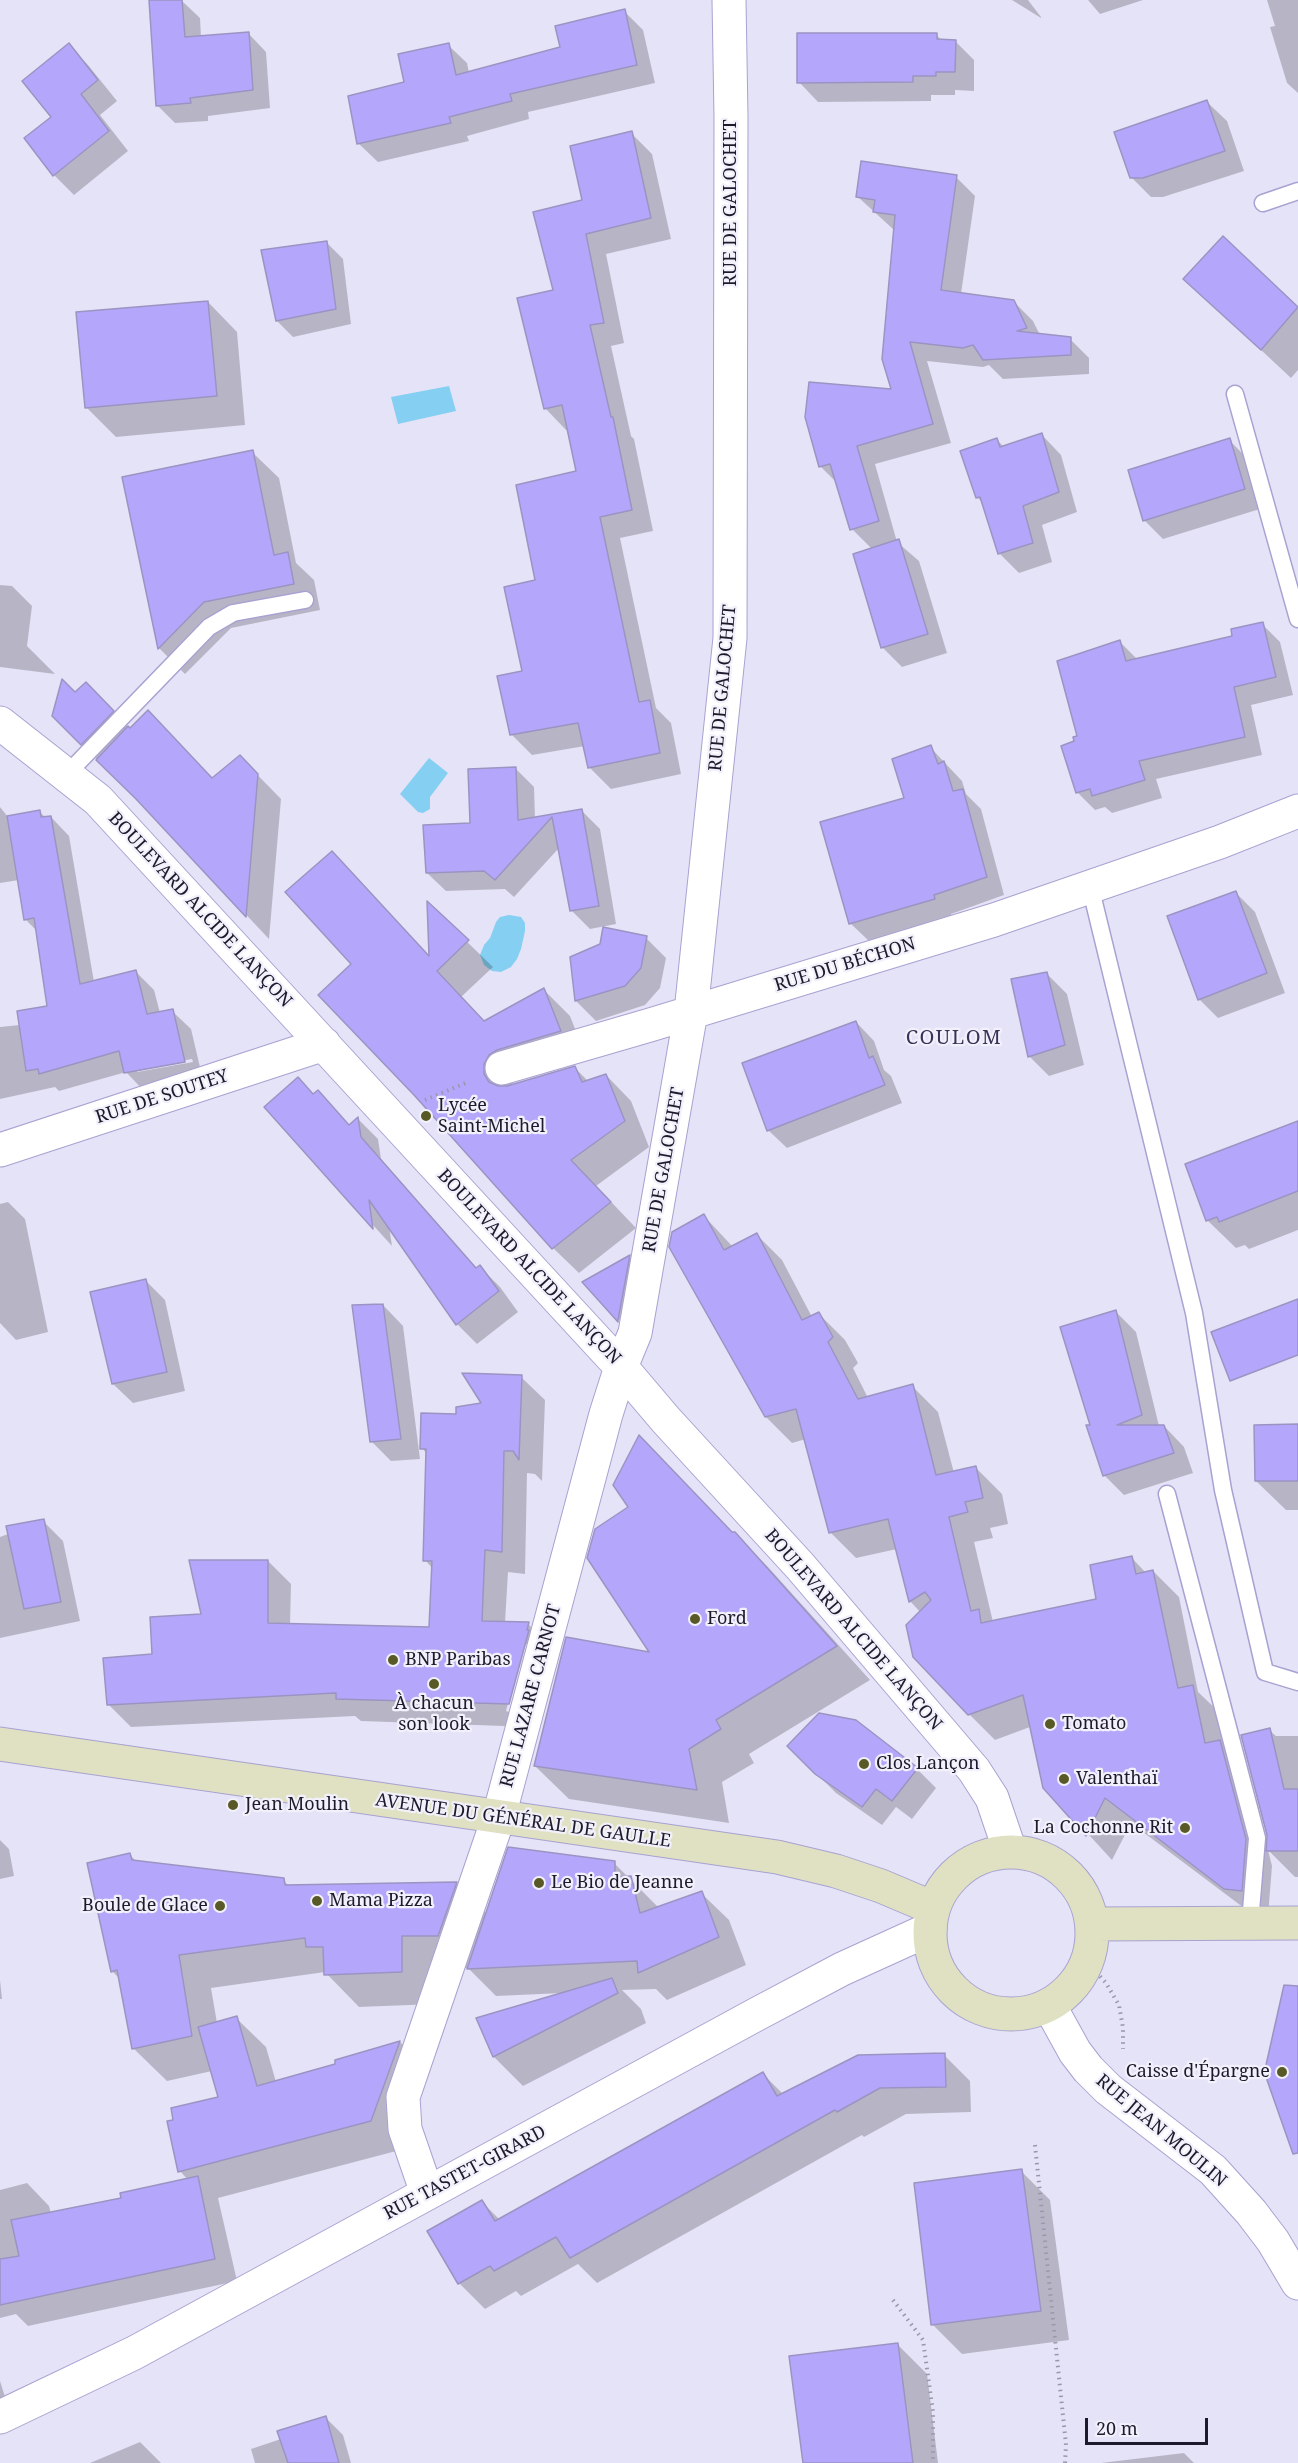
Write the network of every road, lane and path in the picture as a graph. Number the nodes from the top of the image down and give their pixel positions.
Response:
1 (729, 0) edge
2 (1298, 191) edge
3 (1263, 202) dead end
4 (1235, 394) dead end
5 (305, 600) dead end
6 (1298, 619) edge
7 (0, 723) edge
8 (66, 775) junction
9 (1298, 811) edge
10 (1090, 886) junction
11 (691, 1012) junction
12 (324, 1044) junction
13 (502, 1068) joint
14 (398, 1124) junction
15 (0, 1150) edge
16 (621, 1367) junction
17 (1167, 1494) dead end
18 (1298, 1682) edge
19 (0, 1744) edge
20 (499, 1816) junction
21 (1010, 1851) junction
22 (931, 1919) junction
23 (1250, 1923) junction
24 (1298, 1923) edge
25 (1092, 1924) junction
26 (1049, 2005) junction
27 (1035, 2145) dead end
28 (427, 2193) junction
29 (1298, 2283) edge
30 (893, 2300) dead end
31 (0, 2417) edge
32 (933, 2463) edge
33 (1065, 2463) edge

1 - 11 street, RUE DE GALOCHET
2 - 3 lane
4 - 6 lane
5 - 8 lane
7 - 8 street, BOULEVARD ALCIDE LANÇON
8 - 12 street, BOULEVARD ALCIDE LANÇON
9 - 10 street, RUE DU BÉCHON
10 - 11 street, RUE DU BÉCHON
10 - 18 lane
11 - 13 street, RUE DU BÉCHON
11 - 16 street, RUE DE GALOCHET
12 - 14 street, BOULEVARD ALCIDE LANÇON
12 - 15 street, RUE DE SOUTEY
13 - 14 path
14 - 16 street, BOULEVARD ALCIDE LANÇON
16 - 20 street, RUE LAZARE CARNOT
16 - 21 street, BOULEVARD ALCIDE LANÇON
17 - 23 lane
19 - 20 main road, AVENUE DU GÉNÉRAL DE GAULLE
20 - 22 main road, AVENUE DU GÉNÉRAL DE GAULLE
20 - 28 street, RUE LAZARE CARNOT
21 - 22 main road
21 - 25 main road
22 - 26 main road
22 - 28 street, RUE TASTET-GIRARD
23 - 24 main road
23 - 25 main road
25 - 26 main road
26 - 29 street, RUE JEAN MOULIN
27 - 33 path
28 - 31 street, RUE TASTET-GIRARD
30 - 32 path

